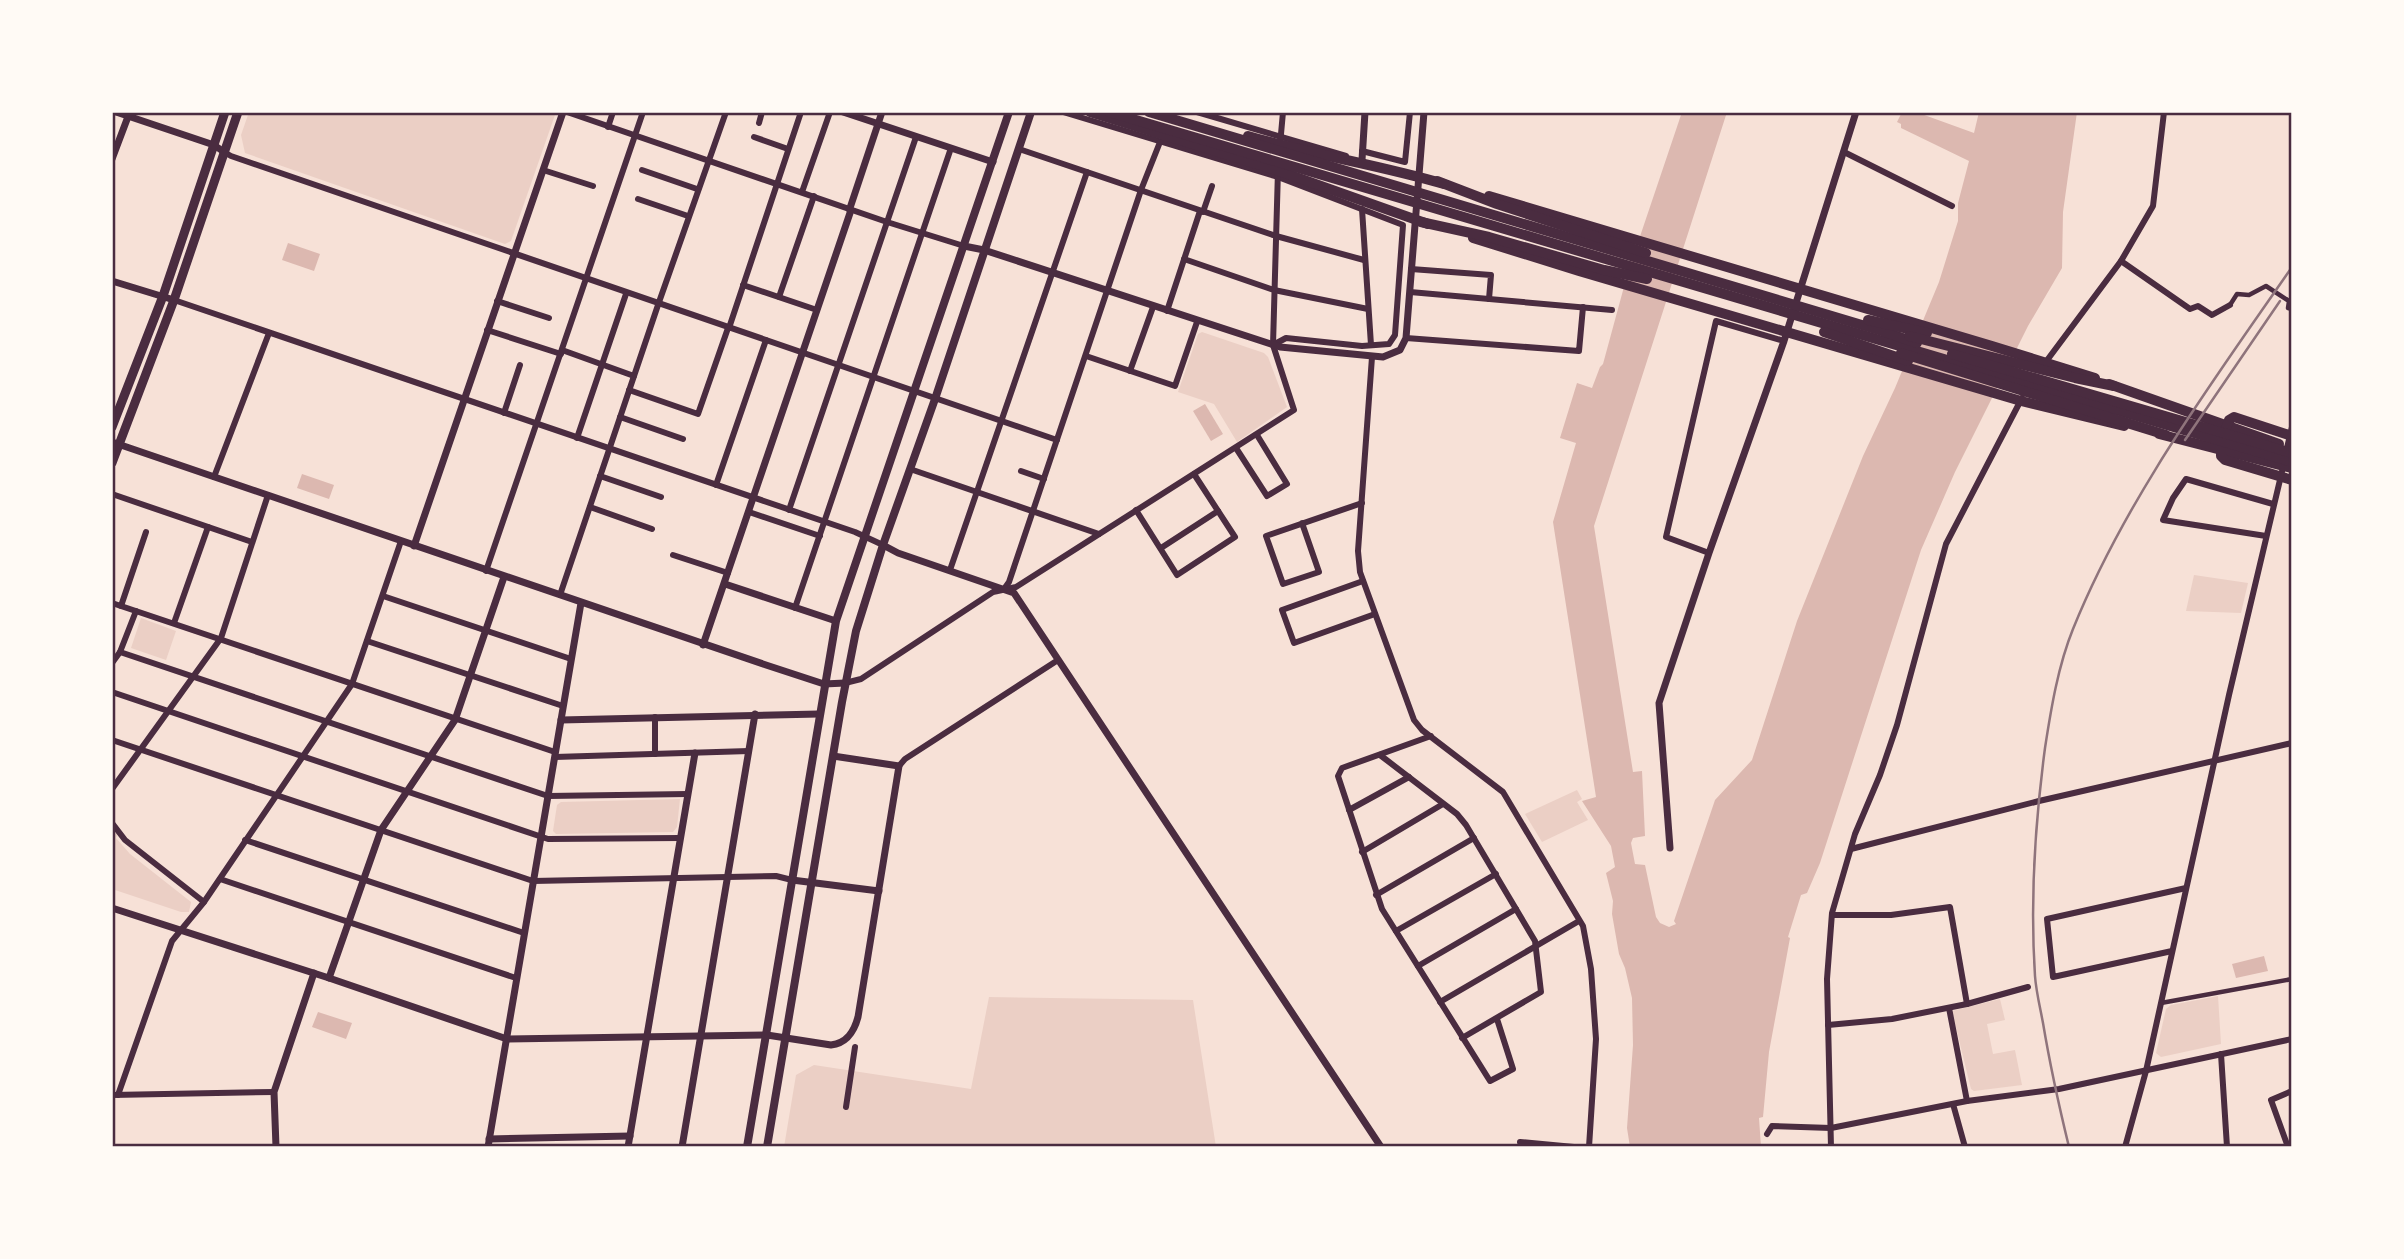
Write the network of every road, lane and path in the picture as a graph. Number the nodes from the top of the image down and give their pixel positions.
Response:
1 (116, 112) edge
2 (225, 112) edge
3 (238, 112) edge
4 (565, 112) edge
5 (613, 112) edge
6 (643, 112) edge
7 (726, 112) edge
8 (762, 112) edge
9 (801, 112) edge
10 (830, 112) edge
11 (844, 112) edge
12 (883, 112) edge
13 (1009, 112) edge
14 (1031, 112) edge
15 (1063, 112) edge
16 (1090, 112) edge
17 (1109, 112) edge
18 (1149, 112) edge
19 (1167, 112) edge
20 (1197, 112) edge
21 (1283, 112) edge
22 (1365, 112) edge
23 (1410, 112) edge
24 (1423, 112) edge
25 (1856, 112) edge
26 (2164, 112) edge
27 (129, 114) edge
28 (759, 122) dead end
29 (878, 124) junction
30 (608, 127) junction
31 (635, 136) junction
32 (916, 136) junction
33 (1280, 136) junction
34 (754, 137) dead end
35 (1160, 142) junction
36 (214, 145) junction
37 (951, 148) junction
38 (788, 149) junction
39 (1019, 149) junction
40 (1362, 151) junction
41 (224, 152) junction
42 (1844, 152) junction
43 (112, 159) edge
44 (709, 160) junction
45 (1362, 160) junction
46 (992, 162) junction
47 (543, 170) junction
48 (642, 170) dead end
49 (1087, 172) junction
50 (1278, 177) junction
51 (1419, 177) junction
52 (1437, 181) junction
53 (776, 183) junction
54 (593, 186) dead end
55 (1212, 186) dead end
56 (697, 190) junction
57 (1141, 190) junction
58 (802, 192) junction
59 (814, 196) junction
60 (638, 199) dead end
61 (1952, 206) dead end
62 (850, 208) junction
63 (1362, 209) junction
64 (1202, 211) junction
65 (688, 216) junction
66 (887, 222) junction
67 (1421, 222) junction
68 (923, 234) junction
69 (1276, 236) junction
70 (964, 246) junction
71 (984, 250) junction
72 (514, 254) junction
73 (1184, 260) junction
74 (1364, 260) junction
75 (2121, 261) junction
76 (1411, 269) junction
77 (1053, 273) junction
78 (1697, 275) junction
79 (586, 280) junction
80 (112, 281) edge
81 (743, 285) junction
82 (1701, 288) junction
83 (1274, 289) junction
84 (1107, 292) junction
85 (1410, 292) junction
86 (625, 294) junction
87 (163, 296) junction
88 (779, 297) junction
89 (1489, 299) junction
90 (174, 300) junction
91 (497, 301) junction
92 (658, 304) junction
93 (2230, 305) joint
94 (1760, 306) junction
95 (1153, 307) junction
96 (1583, 307) junction
97 (1368, 309) junction
98 (2292, 309) edge
99 (817, 310) junction
100 (1612, 310) dead end
101 (1167, 312) junction
102 (1824, 313) junction
103 (549, 318) dead end
104 (1197, 322) junction
105 (728, 328) junction
106 (487, 330) junction
107 (1882, 331) junction
108 (269, 332) junction
109 (1856, 335) junction
110 (1406, 338) junction
111 (766, 340) junction
112 (1784, 341) junction
113 (1273, 345) junction
114 (1371, 345) junction
115 (561, 352) junction
116 (803, 353) junction
117 (1086, 356) junction
118 (1372, 357) junction
119 (2034, 359) junction
120 (520, 365) dead end
121 (602, 365) junction
122 (839, 365) junction
123 (1130, 371) junction
124 (634, 376) junction
125 (873, 377) junction
126 (2114, 386) junction
127 (629, 390) junction
128 (915, 392) junction
129 (2023, 393) junction
130 (464, 398) junction
131 (935, 399) junction
132 (504, 413) junction
133 (620, 417) junction
134 (1001, 421) junction
135 (537, 424) junction
136 (112, 427) edge
137 (2291, 433) edge
138 (1257, 435) junction
139 (2165, 435) junction
140 (577, 438) junction
141 (683, 439) dead end
142 (1057, 440) junction
143 (116, 444) edge
144 (1236, 448) junction
145 (609, 449) junction
146 (2292, 450) edge
147 (112, 463) edge
148 (2292, 463) edge
149 (2292, 468) edge
150 (910, 469) junction
151 (1021, 471) dead end
152 (1194, 474) junction
153 (600, 476) junction
154 (2280, 476) junction
155 (214, 477) junction
156 (1044, 479) junction
157 (2292, 480) edge
158 (716, 485) junction
159 (976, 493) junction
160 (112, 494) edge
161 (268, 495) junction
162 (662, 497) dead end
163 (753, 498) junction
164 (1362, 503) junction
165 (2273, 504) junction
166 (590, 507) junction
167 (789, 510) junction
168 (1136, 510) junction
169 (1218, 511) junction
170 (749, 512) junction
171 (1033, 512) junction
172 (825, 522) junction
173 (1302, 523) junction
174 (208, 527) junction
175 (652, 529) dead end
176 (146, 532) dead end
177 (1099, 534) junction
178 (820, 536) junction
179 (2266, 536) junction
180 (865, 537) junction
181 (401, 541) junction
182 (252, 542) junction
183 (883, 545) junction
184 (414, 546) junction
185 (1161, 548) junction
186 (1709, 553) junction
187 (673, 555) dead end
188 (950, 570) junction
189 (486, 571) junction
190 (728, 573) junction
191 (505, 577) junction
192 (1363, 581) junction
193 (725, 584) junction
194 (1004, 589) junction
195 (560, 595) junction
196 (383, 596) junction
197 (112, 603) edge
198 (581, 603) junction
199 (121, 606) junction
200 (795, 608) junction
201 (136, 611) junction
202 (1375, 614) junction
203 (836, 621) junction
204 (174, 623) junction
205 (486, 631) junction
206 (221, 638) junction
207 (367, 640) junction
208 (703, 645) junction
209 (120, 652) junction
210 (571, 659) junction
211 (1058, 660) junction
212 (112, 663) edge
213 (193, 676) junction
214 (470, 676) junction
215 (845, 683) junction
216 (352, 684) junction
217 (824, 684) junction
218 (112, 692) edge
219 (563, 706) junction
220 (167, 712) junction
221 (755, 714) junction
222 (819, 714) junction
223 (655, 717) junction
224 (455, 720) junction
225 (561, 720) junction
226 (326, 722) junction
227 (1431, 736) junction
228 (112, 740) edge
229 (2292, 743) edge
230 (139, 750) junction
231 (749, 751) junction
232 (695, 753) junction
233 (655, 754) junction
234 (555, 755) junction
235 (1380, 755) junction
236 (834, 756) junction
237 (301, 757) junction
238 (430, 757) junction
239 (2215, 760) junction
240 (900, 766) junction
241 (1409, 777) junction
242 (112, 789) edge
243 (407, 792) junction
244 (688, 794) junction
245 (276, 795) junction
246 (548, 796) junction
247 (1443, 804) junction
248 (1349, 810) junction
249 (112, 823) edge
250 (381, 830) junction
251 (541, 838) junction
252 (680, 838) junction
253 (1474, 838) junction
254 (245, 840) junction
255 (1670, 848) dead end
256 (1851, 849) junction
257 (1362, 852) junction
258 (1496, 874) junction
259 (728, 876) junction
260 (220, 878) junction
261 (364, 878) junction
262 (674, 878) junction
263 (792, 880) junction
264 (533, 881) junction
265 (812, 883) junction
266 (2186, 888) junction
267 (879, 891) junction
268 (1376, 895) junction
269 (204, 902) junction
270 (112, 908) edge
271 (1516, 909) junction
272 (1832, 915) junction
273 (349, 921) junction
274 (1579, 921) junction
275 (181, 931) junction
276 (1396, 931) junction
277 (524, 933) junction
278 (1536, 947) junction
279 (2172, 951) junction
280 (1418, 966) junction
281 (314, 973) junction
282 (329, 978) junction
283 (516, 978) junction
284 (2292, 979) edge
285 (2028, 987) dead end
286 (1440, 1002) junction
287 (2161, 1003) junction
288 (1967, 1004) junction
289 (1948, 1008) junction
290 (1497, 1019) junction
291 (1828, 1025) junction
292 (766, 1035) junction
293 (646, 1036) junction
294 (701, 1036) junction
295 (1462, 1038) junction
296 (506, 1039) junction
297 (786, 1039) junction
298 (2292, 1039) edge
299 (855, 1048) dead end
300 (2221, 1054) junction
301 (2146, 1071) junction
302 (2292, 1091) edge
303 (274, 1092) junction
304 (115, 1095) edge
305 (1968, 1101) junction
306 (1953, 1104) junction
307 (846, 1107) dead end
308 (1831, 1128) junction
309 (1767, 1134) dead end
310 (630, 1136) junction
311 (1520, 1142) dead end
312 (489, 1143) edge
313 (276, 1147) edge
314 (628, 1147) edge
315 (682, 1147) edge
316 (747, 1147) edge
317 (767, 1147) edge
318 (1381, 1147) edge
319 (1574, 1147) edge
320 (1589, 1147) edge
321 (1831, 1147) edge
322 (1965, 1147) edge
323 (2125, 1147) edge
324 (2227, 1147) edge
325 (2288, 1147) edge

1 - 27 street
2 - 36 main road
3 - 41 main road
4 - 30 street
4 - 47 street
5 - 30 street
6 - 31 street
7 - 44 street
8 - 28 street
9 - 38 street
10 - 58 street
11 - 29 street
12 - 29 street
13 - 46 main road
14 - 39 main road
15 - 35 street
16 - 67 highway
17 - 82 highway
18 - 78 highway
19 - 52 highway
20 - 33 street
21 - 33 street
22 - 40 street
23 - 40 street
24 - 51 street
25 - 42 street
26 - 75 street
27 - 36 street
27 - 43 street
29 - 32 street
29 - 62 street
30 - 31 street
31 - 44 street
31 - 79 street
32 - 37 street
32 - 66 street
33 - 45 street
33 - 50 street
34 - 38 street
35 - 50 street
35 - 57 street
36 - 41 street
36 - 87 main road
37 - 46 street
37 - 68 street
38 - 53 street
39 - 49 street
39 - 71 main road
40 - 45 street
41 - 72 street
41 - 90 main road
42 - 61 street
42 - 112 street
44 - 53 street
44 - 56 street
45 - 51 street
46 - 70 main road
47 - 54 street
47 - 72 street
48 - 56 street
49 - 57 street
49 - 77 street
50 - 63 street
50 - 69 street
51 - 76 street
52 - 78 highway
52 - 119 highway
53 - 58 street
53 - 81 street
55 - 64 street
56 - 65 street
57 - 64 street
57 - 84 street
58 - 59 street
59 - 62 street
59 - 88 street
60 - 65 street
62 - 66 street
62 - 99 street
63 - 74 street
63 - 114 street
64 - 69 street
64 - 73 street
65 - 92 street
66 - 68 street
66 - 122 street
67 - 82 highway
67 - 139 highway
68 - 70 street
68 - 125 street
69 - 74 street
69 - 83 street
70 - 71 street
70 - 128 main road
71 - 77 street
71 - 131 main road
72 - 79 street
72 - 91 street
73 - 83 street
73 - 101 street
74 - 97 street
75 - 93 street
75 - 256 street
76 - 85 street
76 - 89 street
77 - 84 street
77 - 134 street
78 - 102 highway
79 - 86 street
79 - 115 street
80 - 87 street
81 - 88 street
81 - 105 street
82 - 94 highway
83 - 97 street
83 - 113 street
84 - 95 street
84 - 117 street
85 - 89 street
85 - 110 street
86 - 92 street
86 - 121 street
87 - 90 street
87 - 136 main road
88 - 99 street
89 - 96 street
90 - 108 street
90 - 143 main road
91 - 103 street
91 - 106 street
92 - 105 street
92 - 124 street
93 - 98 street
94 - 109 highway
94 - 129 highway
95 - 101 street
95 - 123 street
96 - 100 street
96 - 110 street
97 - 114 street
99 - 116 street
101 - 104 street
102 - 107 highway
102 - 119 highway
104 - 113 street
104 - 123 street
105 - 111 street
105 - 127 street
106 - 115 street
106 - 130 street
107 - 126 highway
107 - 146 highway
108 - 130 street
108 - 155 street
109 - 129 highway
109 - 148 highway
110 - 118 street
111 - 116 street
111 - 158 street
112 - 186 street
112 - 186 street
113 - 114 street
113 - 118 street
113 - 138 street
115 - 121 street
115 - 135 street
116 - 122 street
116 - 163 street
117 - 123 street
117 - 142 street
118 - 164 street
119 - 126 highway
120 - 132 street
121 - 124 street
121 - 140 street
122 - 125 street
122 - 167 street
124 - 127 street
125 - 128 street
125 - 172 street
126 - 146 highway
127 - 133 street
128 - 131 street
128 - 180 main road
129 - 139 highway
130 - 132 street
130 - 184 street
131 - 134 street
131 - 150 main road
132 - 135 street
133 - 141 street
133 - 145 street
134 - 142 street
134 - 159 street
135 - 140 street
135 - 189 street
137 - 154 street
137 - 154 highway
138 - 144 street
138 - 144 street
139 - 149 highway
140 - 145 street
142 - 156 street
143 - 147 main road
143 - 155 street
144 - 152 street
145 - 153 street
145 - 158 street
150 - 159 street
150 - 183 main road
151 - 156 street
152 - 168 street
152 - 169 street
153 - 162 street
153 - 166 street
154 - 157 highway
154 - 165 street
155 - 161 street
156 - 171 street
158 - 163 street
159 - 171 street
159 - 188 street
160 - 174 street
161 - 181 street
161 - 182 street
163 - 167 street
163 - 170 street
164 - 173 street
164 - 192 street
165 - 179 street
165 - 179 street
166 - 175 street
166 - 195 street
167 - 172 street
168 - 177 street
168 - 185 street
169 - 185 street
169 - 185 street
170 - 178 street
170 - 190 street
171 - 177 street
171 - 194 street
172 - 178 street
172 - 180 street
173 - 173 street
174 - 182 street
174 - 204 street
176 - 199 street
177 - 194 street
178 - 200 street
179 - 239 street
180 - 183 street
180 - 203 main road
181 - 184 street
181 - 196 street
182 - 206 street
183 - 188 street
183 - 215 main road
184 - 189 street
186 - 255 street
187 - 190 street
188 - 194 street
189 - 191 street
190 - 193 street
191 - 195 street
191 - 205 street
192 - 202 street
192 - 202 street
193 - 200 street
193 - 208 street
194 - 211 street
194 - 215 street
195 - 198 street
196 - 205 street
196 - 207 street
197 - 199 street
198 - 208 street
198 - 210 street
199 - 201 street
200 - 203 street
201 - 204 street
201 - 209 street
202 - 227 street
203 - 217 main road
204 - 206 street
205 - 210 street
205 - 214 street
206 - 213 street
206 - 216 street
207 - 214 street
207 - 216 street
208 - 217 street
209 - 212 street
209 - 213 street
210 - 219 street
211 - 240 street
211 - 318 street
213 - 220 street
213 - 226 street
214 - 219 street
214 - 224 street
215 - 217 street
215 - 236 main road
216 - 224 street
216 - 226 street
217 - 222 main road
218 - 220 street
219 - 225 street
220 - 230 street
220 - 237 street
221 - 222 street
221 - 223 street
221 - 231 street
222 - 263 main road
223 - 225 street
223 - 233 street
224 - 234 street
224 - 238 street
225 - 234 street
226 - 237 street
226 - 238 street
227 - 235 street
227 - 274 street
228 - 230 street
229 - 239 street
230 - 242 street
230 - 245 street
231 - 232 street
231 - 259 street
232 - 233 street
232 - 244 street
233 - 234 street
234 - 246 street
235 - 241 street
235 - 248 street
236 - 240 street
236 - 265 main road
237 - 243 street
237 - 245 street
238 - 243 street
238 - 246 street
239 - 256 street
239 - 266 street
240 - 267 street
241 - 247 street
241 - 248 street
243 - 250 street
243 - 251 street
244 - 246 street
244 - 252 street
245 - 250 street
245 - 254 street
246 - 251 street
247 - 253 street
247 - 257 street
248 - 257 street
249 - 269 street
250 - 261 street
250 - 264 street
251 - 252 street
251 - 264 street
252 - 262 street
253 - 258 street
253 - 268 street
254 - 260 street
254 - 261 street
256 - 272 street
257 - 268 street
258 - 271 street
258 - 276 street
259 - 262 street
259 - 263 street
259 - 294 street
260 - 269 street
260 - 273 street
261 - 273 street
261 - 277 street
262 - 264 street
262 - 293 street
263 - 265 street
263 - 292 main road
264 - 277 street
265 - 267 street
265 - 297 main road
266 - 279 street
266 - 279 street
267 - 297 street
268 - 276 street
269 - 275 street
270 - 275 street
271 - 278 street
271 - 280 street
272 - 288 street
272 - 291 street
273 - 282 street
273 - 283 street
274 - 278 street
274 - 320 street
275 - 281 street
275 - 304 street
276 - 280 street
277 - 283 street
278 - 286 street
278 - 290 street
279 - 287 street
280 - 286 street
281 - 282 street
281 - 303 street
282 - 296 street
283 - 296 street
284 - 287 street
285 - 288 street
286 - 295 street
287 - 301 street
288 - 289 street
289 - 291 street
289 - 305 street
290 - 295 street
290 - 295 street
291 - 308 street
292 - 294 street
292 - 297 street
292 - 316 main road
293 - 294 street
293 - 296 street
293 - 310 street
294 - 315 street
296 - 312 street
297 - 317 main road
298 - 300 street
299 - 307 street
300 - 301 street
300 - 324 street
301 - 305 street
301 - 323 street
302 - 325 street
303 - 304 street
303 - 313 street
305 - 306 street
306 - 308 street
306 - 322 street
308 - 309 street
308 - 321 street
310 - 312 street
310 - 314 street
311 - 319 street

